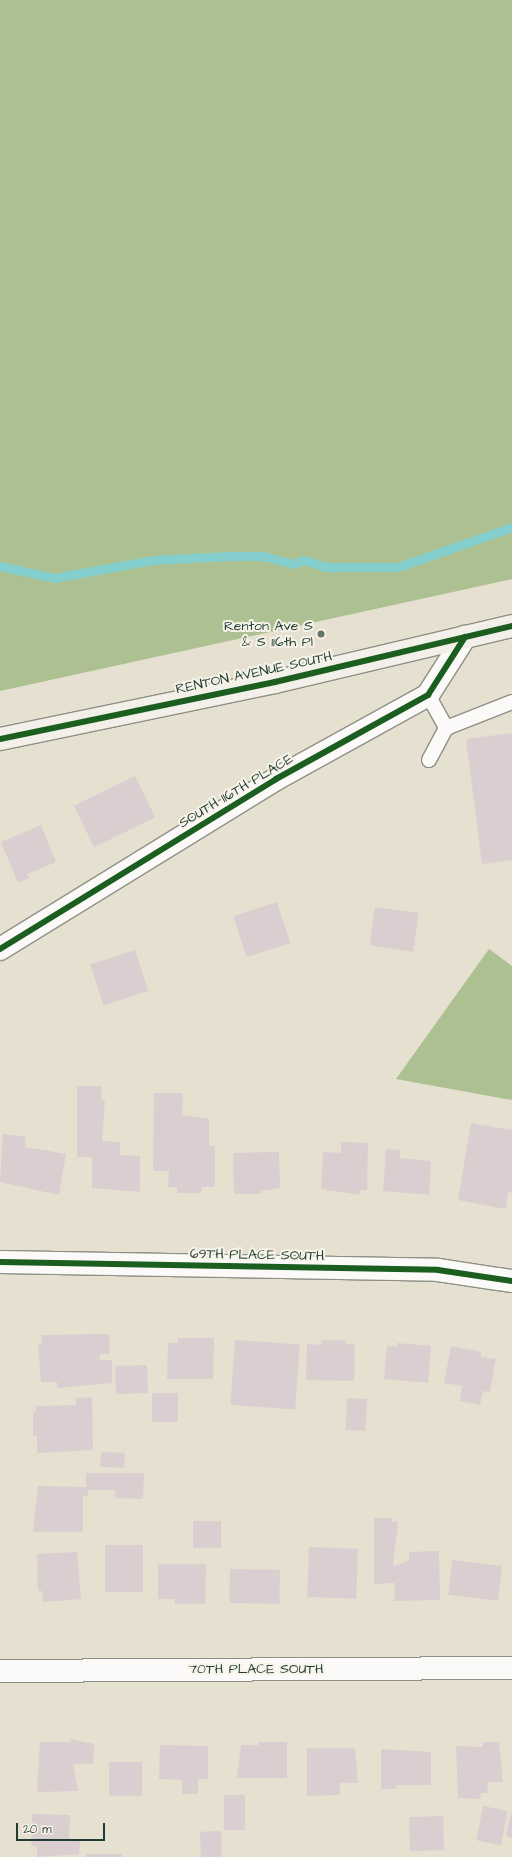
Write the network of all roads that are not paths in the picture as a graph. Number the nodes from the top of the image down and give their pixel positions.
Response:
1 (512, 626) edge
2 (465, 637) junction
3 (428, 695) junction
4 (512, 702) edge
5 (446, 728) junction
6 (0, 739) edge
7 (429, 760) dead end
8 (0, 949) edge
9 (0, 1262) edge
10 (512, 1281) edge
11 (512, 1668) edge
12 (0, 1671) edge

1 - 2 main road, RENTON AVENUE SOUTH
2 - 3 street, SOUTH 116TH PLACE
2 - 6 main road, RENTON AVENUE SOUTH
3 - 5 lane
3 - 8 street, SOUTH 116TH PLACE
4 - 5 lane
5 - 7 lane
9 - 10 street, 69TH PLACE SOUTH
11 - 12 street, 70TH PLACE SOUTH

